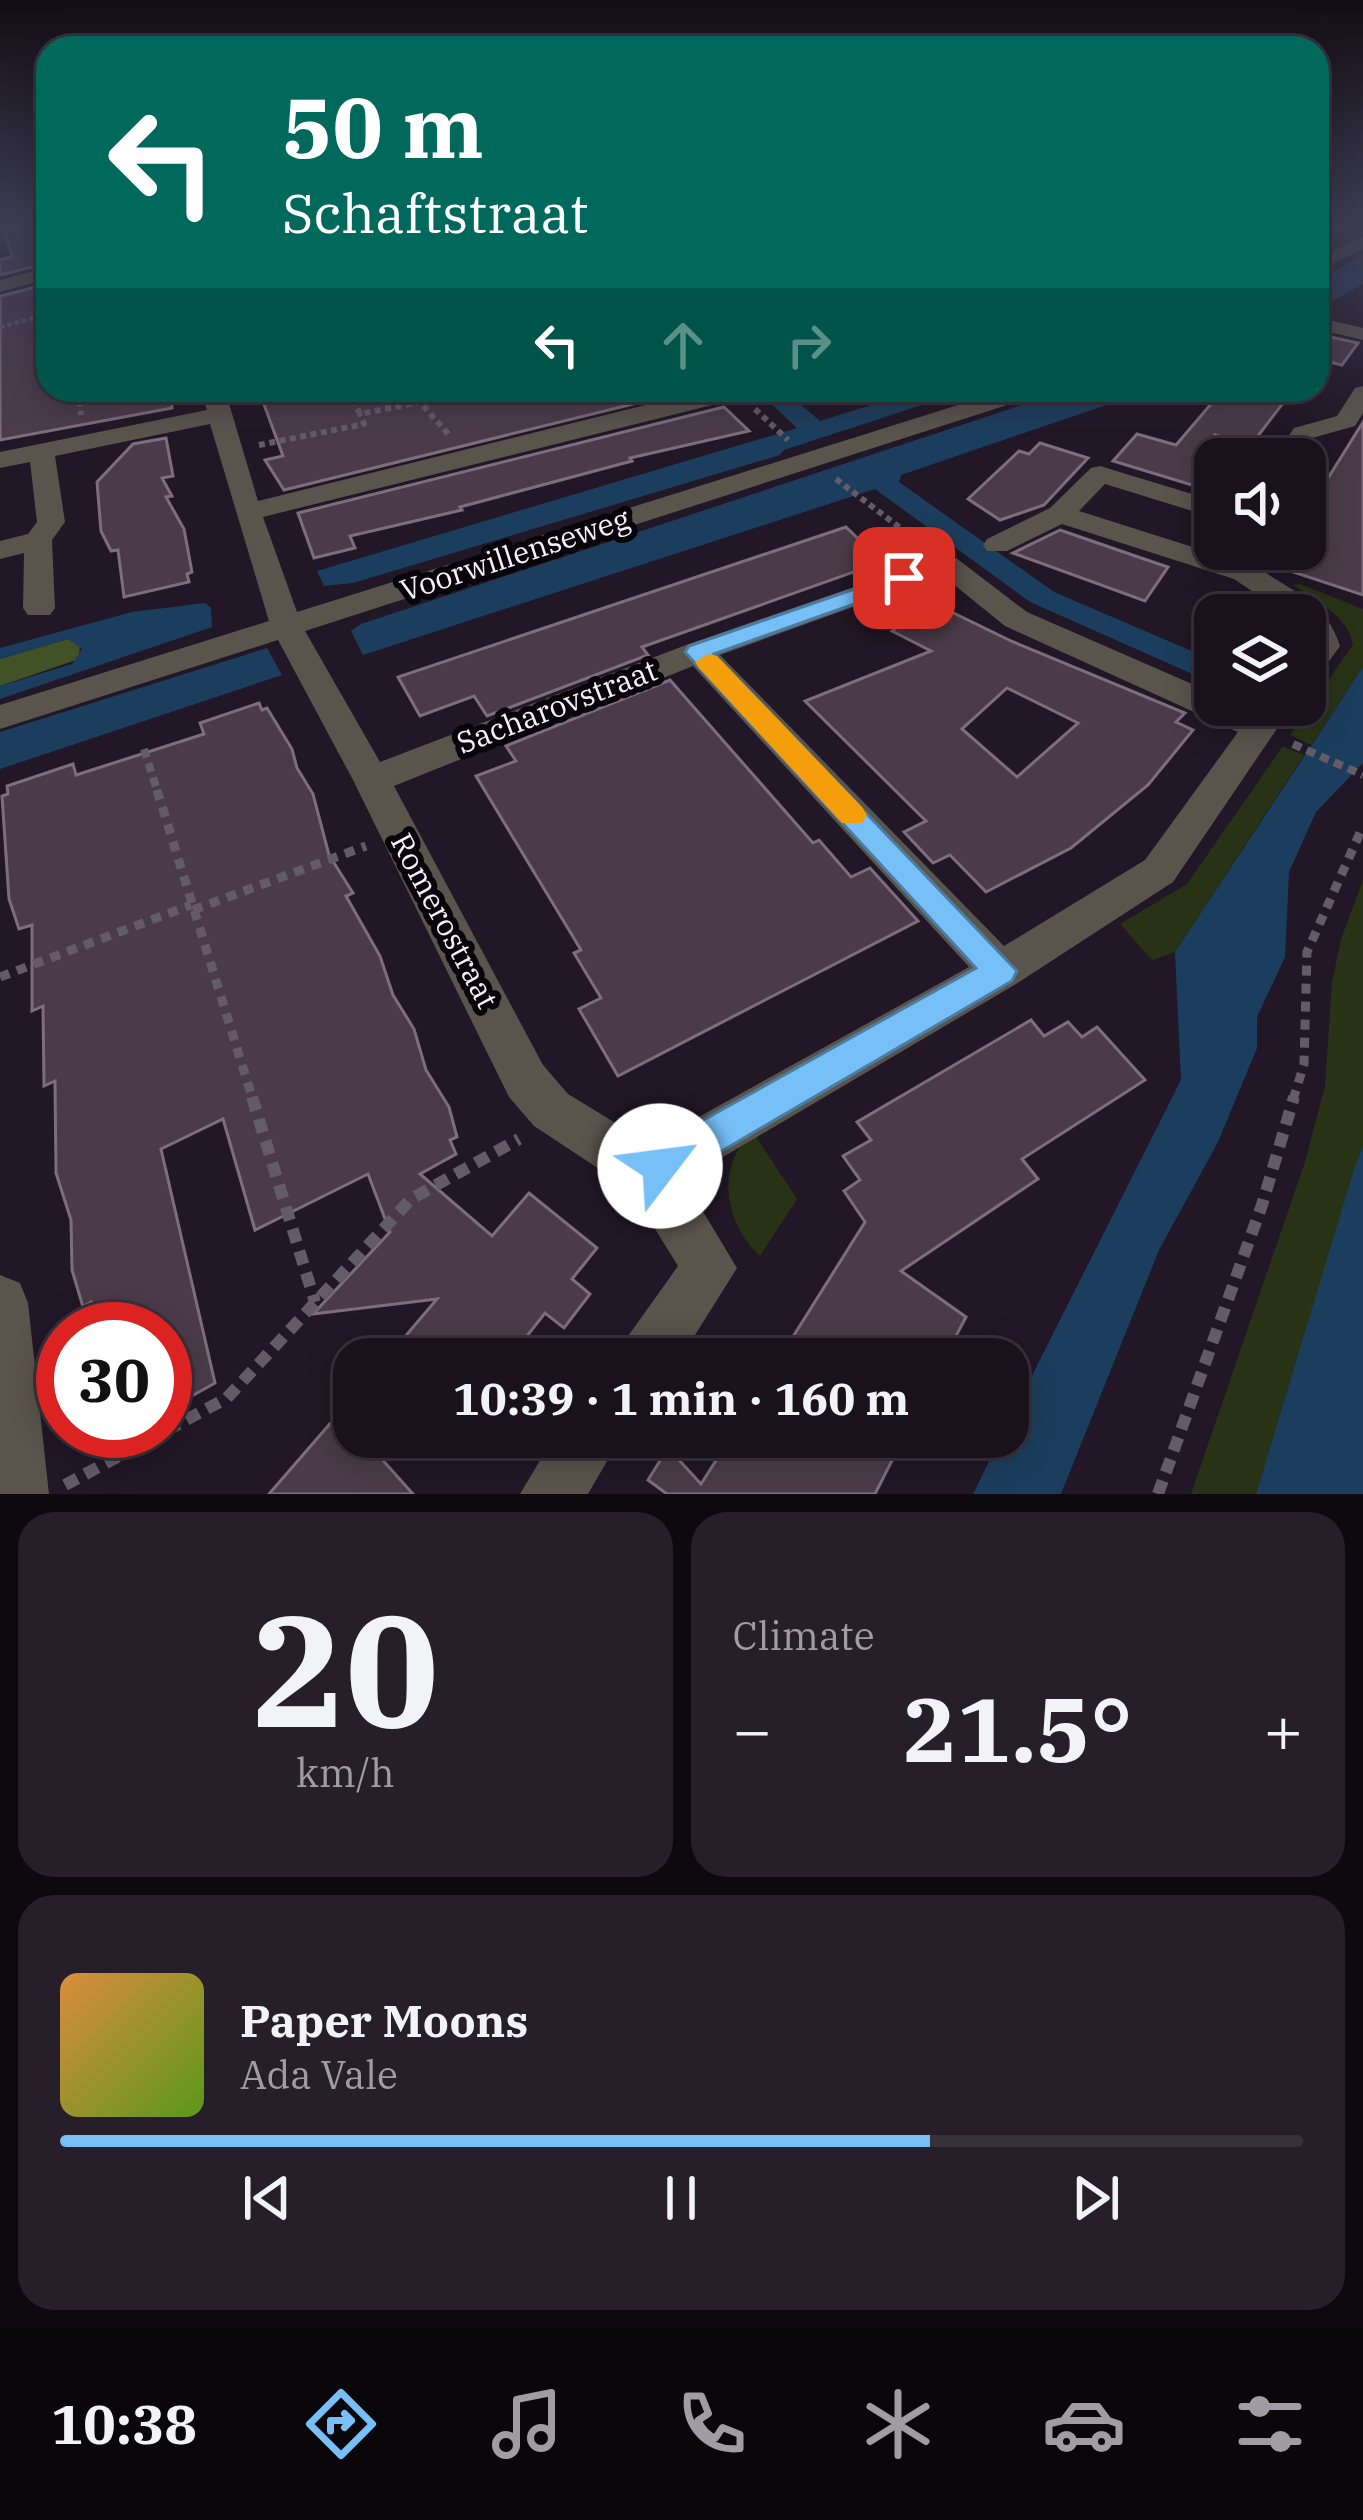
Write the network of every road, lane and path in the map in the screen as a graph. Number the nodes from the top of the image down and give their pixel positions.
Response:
1 (36, 317) edge
2 (1329, 326) edge
3 (0, 327) edge
4 (1363, 334) edge
5 (1363, 392) edge
6 (201, 402) edge
7 (218, 402) edge
8 (354, 402) edge
9 (420, 402) joint
10 (625, 402) edge
11 (682, 402) edge
12 (992, 402) edge
13 (634, 412) junction
14 (360, 414) junction
15 (1300, 438) edge
16 (230, 451) junction
17 (42, 452) junction
18 (470, 457) junction
19 (0, 460) edge
20 (860, 497) dead end
21 (1194, 503) edge
22 (247, 512) junction
23 (1060, 514) junction
24 (38, 540) junction
25 (997, 545) dead end
26 (0, 550) edge
27 (1194, 550) edge
28 (946, 564) junction
29 (1249, 570) edge
30 (1281, 594) edge
31 (39, 608) dead end
32 (287, 627) junction
33 (698, 652) junction
34 (1194, 692) edge
35 (0, 717) edge
36 (1277, 726) edge
37 (143, 749) dead end
38 (1363, 775) edge
39 (372, 780) junction
40 (1363, 826) edge
41 (398, 834) junction
42 (192, 907) junction
43 (1000, 971) junction
44 (0, 977) edge
45 (551, 1110) junction
46 (649, 1172) junction
47 (0, 1303) edge
48 (315, 1303) junction
49 (661, 1338) edge
50 (576, 1458) edge
51 (18, 1494) edge
52 (49, 1494) edge
53 (551, 1494) edge
54 (1158, 1494) edge

1 - 3 path
2 - 4 street
5 - 15 street
6 - 17 street
7 - 16 street, Romerostraat
8 - 14 path
9 - 14 path
9 - 18 path
10 - 13 street
11 - 13 street
12 - 32 street, Voorwillenseweg
13 - 18 street
14 - 16 path
16 - 22 street, Romerostraat
17 - 19 street
17 - 24 street
18 - 22 street
20 - 28 path
21 - 23 street
22 - 32 street, Romerostraat
23 - 25 street
23 - 27 street
24 - 26 street
24 - 31 street
28 - 33 street, Sacharovstraat
28 - 34 street
29 - 30 street
32 - 35 street, Voorwillenseweg
32 - 39 street, Romerostraat
33 - 39 street, Sacharovstraat
33 - 43 street
36 - 38 path
36 - 43 street
37 - 42 path
39 - 41 street, Romerostraat
40 - 54 path
41 - 42 path
41 - 45 street, Romerostraat
42 - 44 path
42 - 48 path
43 - 46 street
45 - 46 street, Romerostraat
45 - 48 path
46 - 49 street
47 - 51 street
48 - 52 path
50 - 53 street

